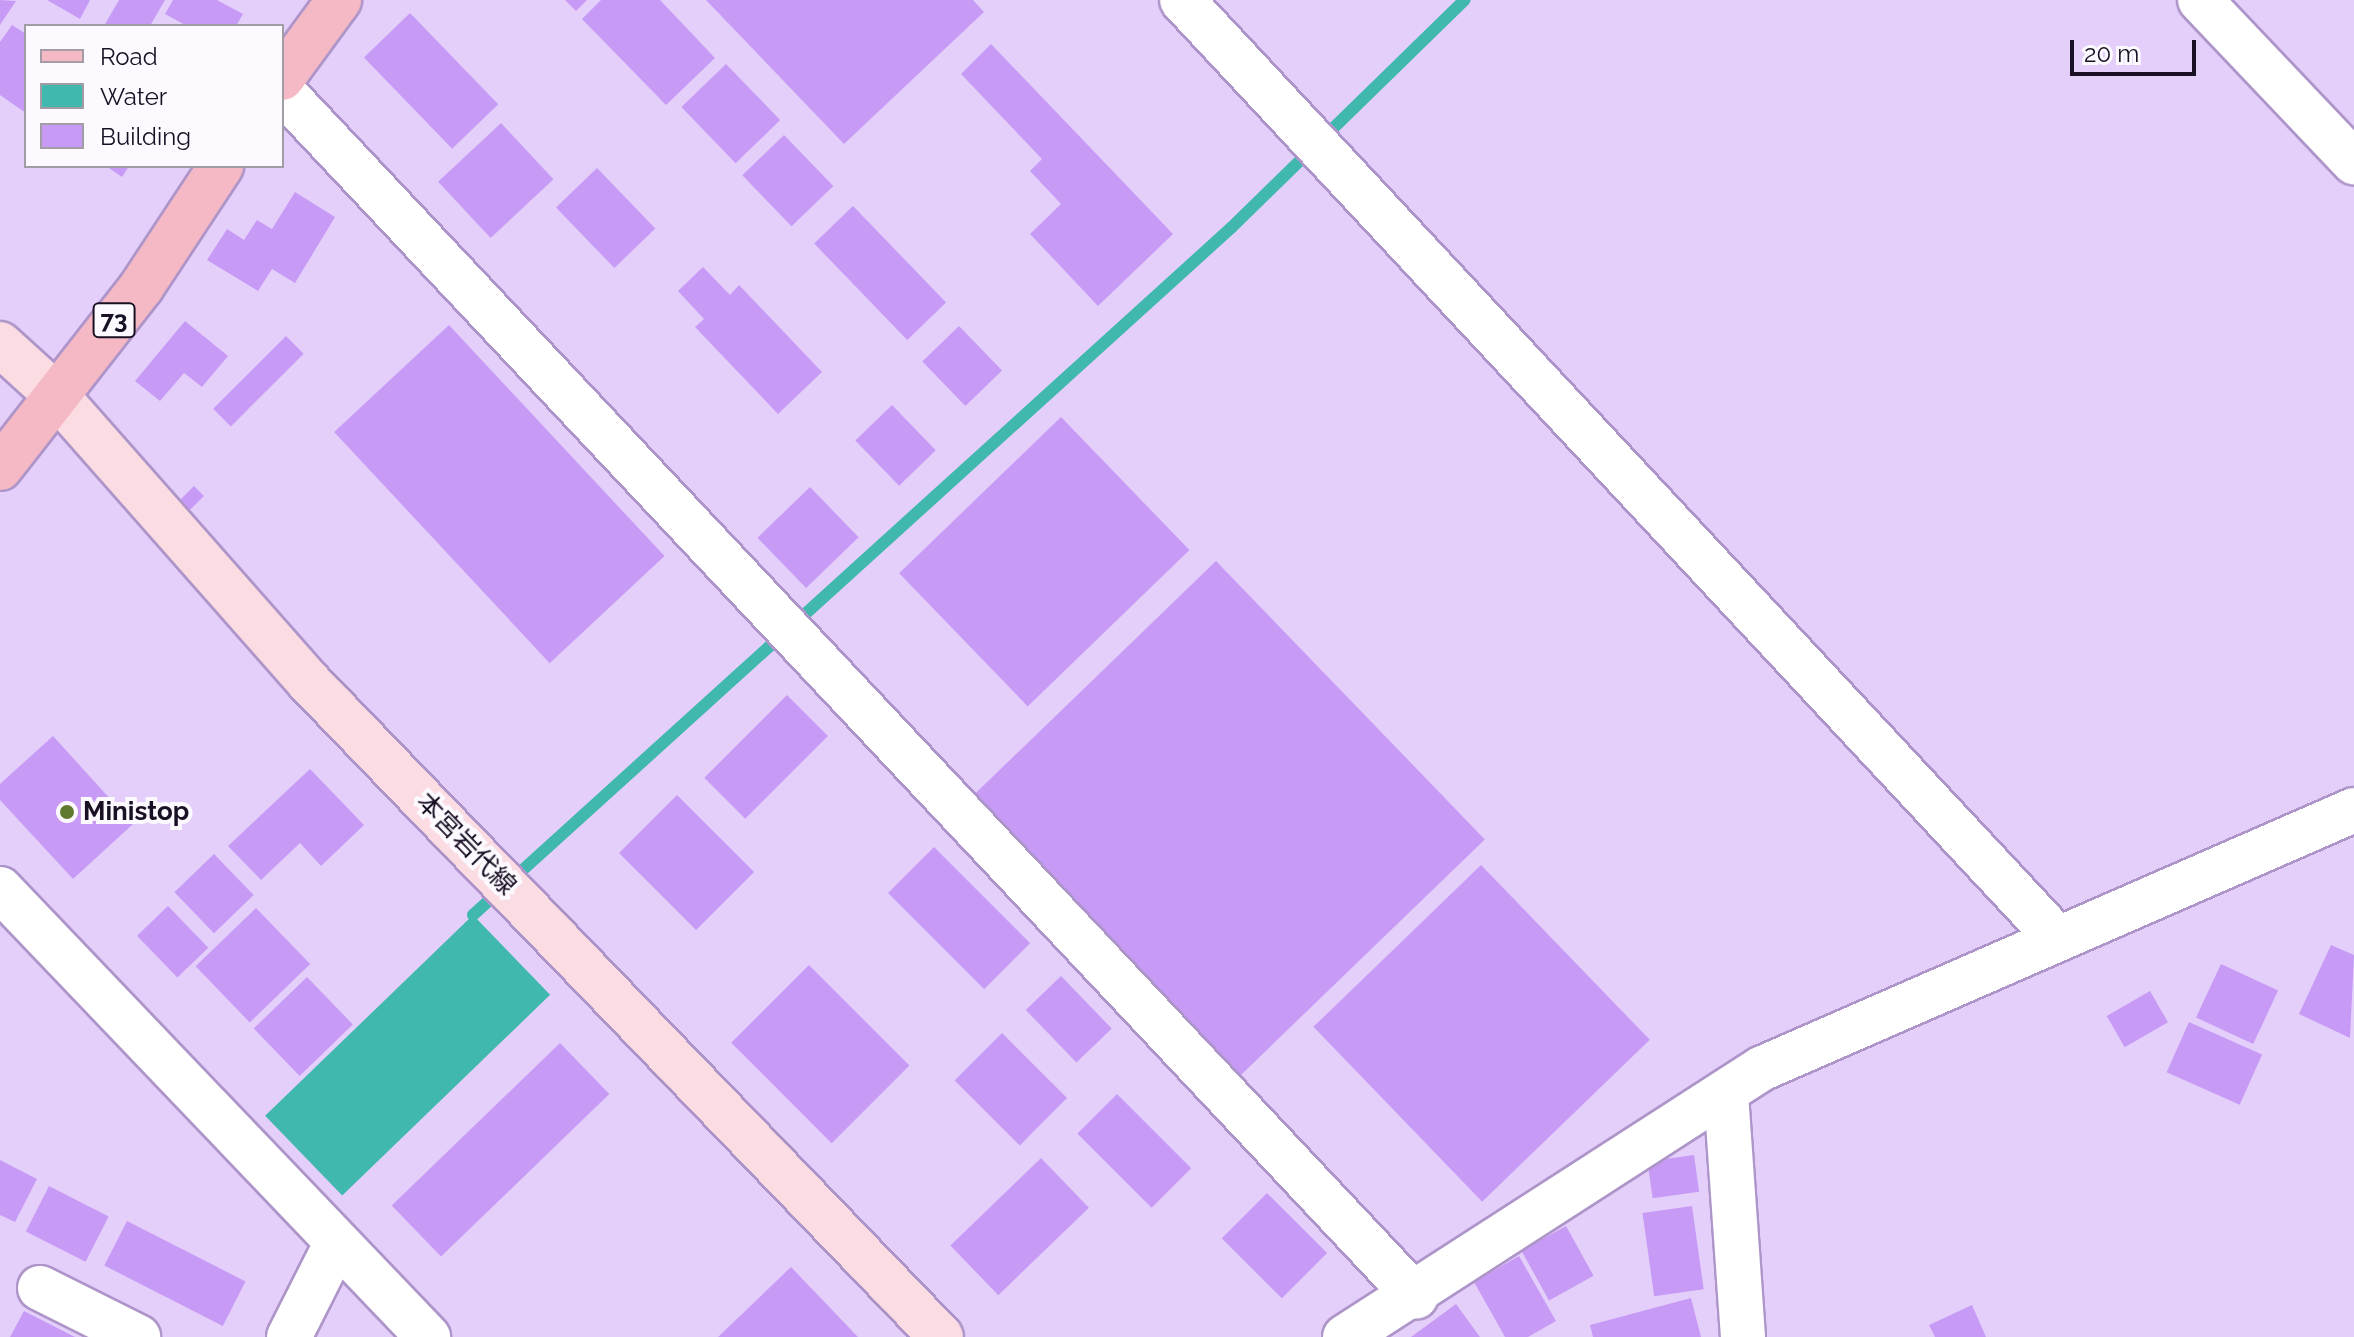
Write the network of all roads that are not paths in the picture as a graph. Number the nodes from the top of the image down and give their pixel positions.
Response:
1 (339, 0) edge
2 (1182, 0) edge
3 (2200, 0) edge
4 (284, 75) edge
5 (284, 93) edge
6 (2354, 162) edge
7 (220, 168) edge
8 (0, 344) edge
9 (55, 394) junction
10 (0, 468) edge
11 (2354, 810) edge
12 (0, 889) edge
13 (2058, 939) junction
14 (1726, 1094) junction
15 (337, 1242) junction
16 (40, 1288) dead end
17 (1416, 1297) junction
18 (138, 1337) edge
19 (289, 1337) edge
20 (428, 1337) edge
21 (941, 1337) edge
22 (1345, 1337) edge
23 (1743, 1337) edge

1 - 4 main road
2 - 13 street
3 - 6 street
5 - 17 street
7 - 9 main road, 73
8 - 9 main road, 本宮岩代線
9 - 10 main road, 73
9 - 21 main road, 本宮岩代線
11 - 13 street
12 - 15 street
13 - 14 street
14 - 17 street
14 - 23 street
15 - 19 street
15 - 20 street
16 - 18 street
17 - 22 street

